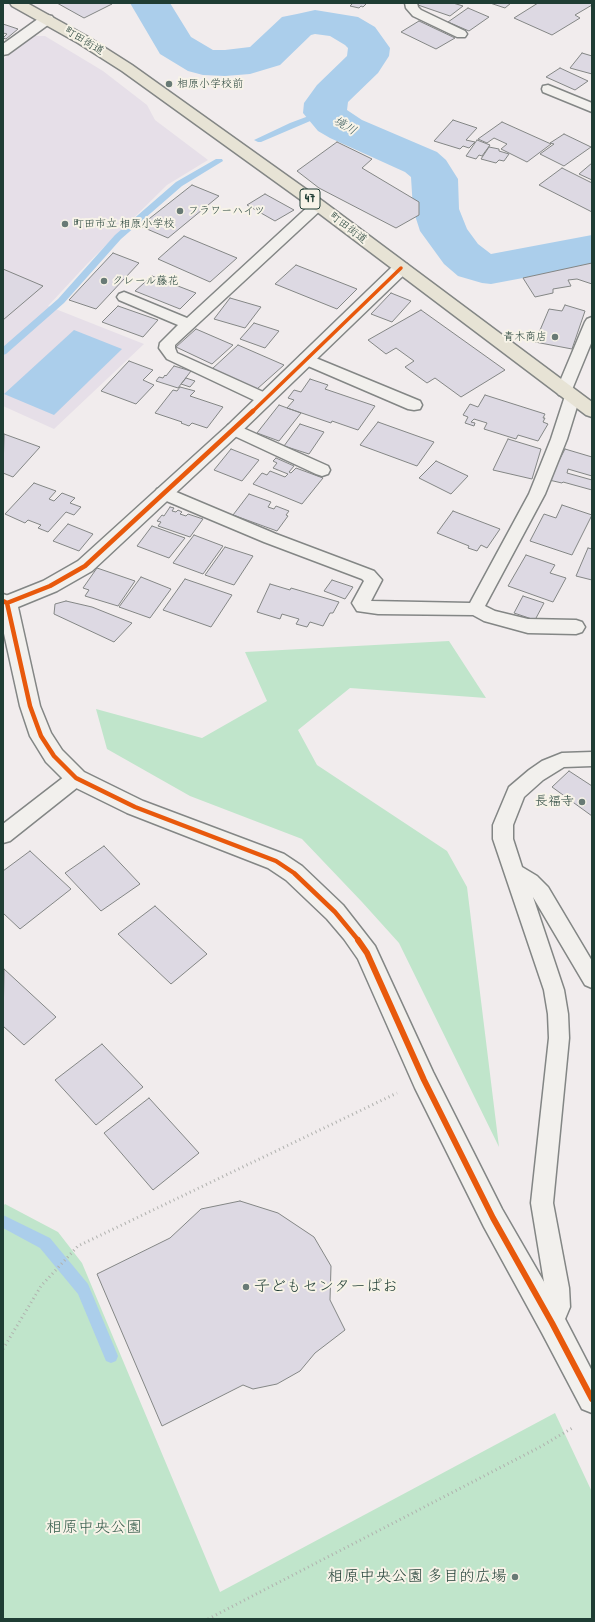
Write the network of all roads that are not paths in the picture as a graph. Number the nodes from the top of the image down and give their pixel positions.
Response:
1 (17, 3) edge
2 (411, 3) edge
3 (47, 20) junction
4 (461, 34) dead end
5 (3, 51) edge
6 (548, 88) dead end
7 (592, 92) edge
8 (578, 102) junction
9 (592, 108) edge
10 (318, 205) junction
11 (401, 268) junction
12 (124, 297) dead end
13 (592, 322) edge
14 (189, 324) junction
15 (306, 359) junction
16 (568, 394) junction
17 (265, 399) junction
18 (414, 406) dead end
19 (592, 411) edge
20 (234, 430) junction
21 (322, 470) dead end
22 (163, 493) junction
23 (5, 602) edge
24 (475, 609) junction
25 (576, 627) dead end
26 (592, 759) edge
27 (76, 778) junction
28 (3, 835) edge
29 (513, 871) junction
30 (592, 979) edge
31 (552, 1322) junction
32 (592, 1400) edge

1 - 3 main road, 町田街道 / 47
2 - 4 lane
3 - 5 street
3 - 10 main road, 町田街道 / 47
6 - 8 lane
7 - 8 lane
8 - 9 lane
10 - 11 main road, 町田街道 / 47
10 - 14 lane
11 - 15 street
11 - 16 main road, 町田街道 / 47
12 - 14 lane
13 - 16 lane
14 - 17 lane
15 - 17 street
15 - 18 lane
16 - 19 main road, 町田街道 / 47
16 - 24 lane
17 - 20 street
20 - 21 lane
20 - 22 street
22 - 23 street
22 - 24 lane
23 - 27 street
24 - 25 lane
26 - 29 lane
27 - 28 lane
27 - 31 street
29 - 30 lane
29 - 31 lane
31 - 32 street

